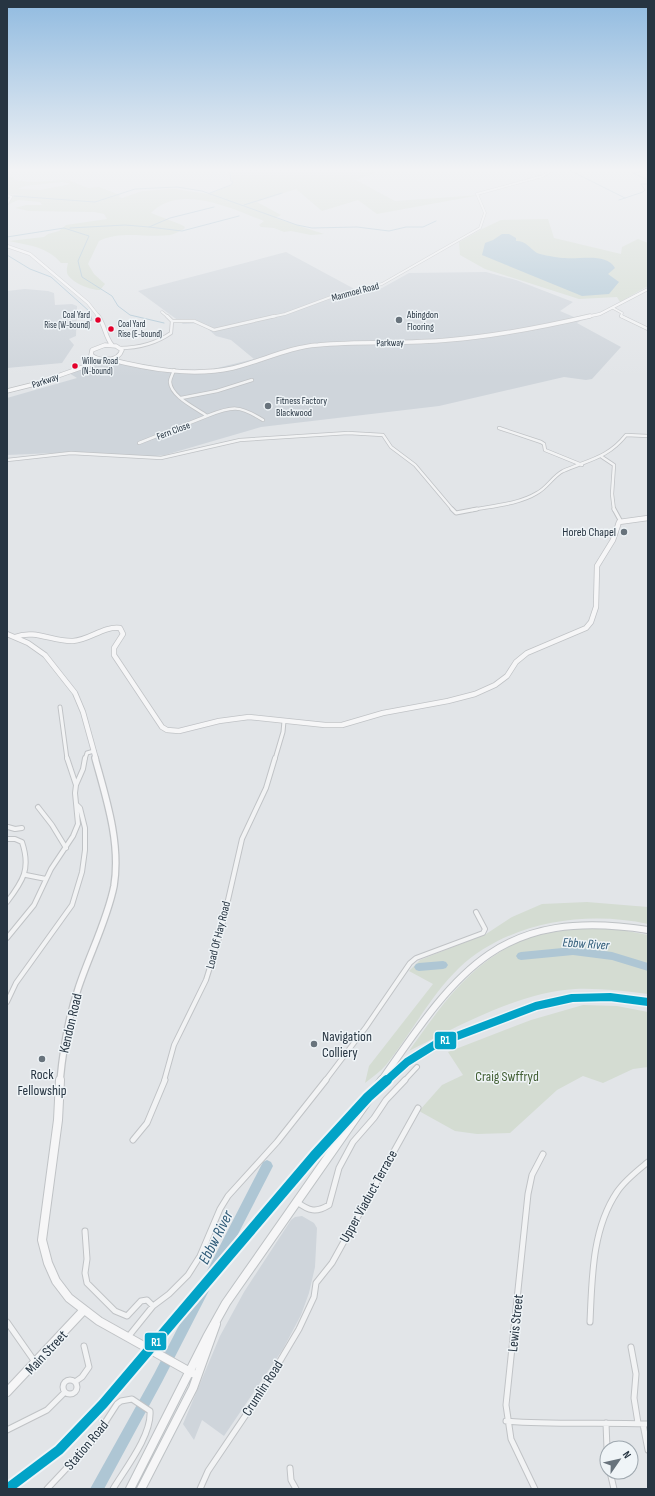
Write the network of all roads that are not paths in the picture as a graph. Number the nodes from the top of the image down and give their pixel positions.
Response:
1 (463, 238) edge
2 (7, 246) edge
3 (648, 289) edge
4 (613, 308) junction
5 (162, 312) dead end
6 (172, 321) junction
7 (648, 329) edge
8 (107, 339) junction
9 (112, 345) junction
10 (102, 346) junction
11 (121, 352) junction
12 (93, 357) junction
13 (108, 359) junction
14 (103, 360) junction
15 (128, 364) junction
16 (82, 366) junction
17 (174, 370) junction
18 (252, 380) dead end
19 (7, 391) edge
20 (181, 398) junction
21 (207, 416) junction
22 (263, 420) dead end
23 (499, 428) dead end
24 (648, 436) edge
25 (139, 443) dead end
26 (602, 457) junction
27 (7, 460) edge
28 (582, 465) junction
29 (648, 518) edge
30 (620, 520) junction
31 (7, 634) edge
32 (15, 637) junction
33 (60, 707) dead end
34 (284, 721) junction
35 (94, 751) junction
36 (76, 784) junction
37 (76, 805) junction
38 (38, 807) dead end
39 (8, 827) dead end
40 (22, 828) dead end
41 (15, 829) junction
42 (9, 839) edge
43 (66, 848) junction
44 (26, 875) junction
45 (46, 879) junction
46 (7, 902) edge
47 (476, 912) dead end
48 (648, 930) edge
49 (7, 938) edge
50 (7, 1002) edge
51 (417, 1067) dead end
52 (418, 1108) dead end
53 (133, 1140) dead end
54 (543, 1154) dead end
55 (648, 1162) edge
56 (296, 1201) junction
57 (85, 1231) dead end
58 (316, 1283) joint
59 (153, 1306) junction
60 (84, 1311) junction
61 (7, 1322) edge
62 (590, 1322) dead end
63 (128, 1337) junction
64 (84, 1346) dead end
65 (631, 1347) dead end
66 (36, 1364) junction
67 (194, 1374) junction
68 (75, 1382) junction
69 (7, 1392) edge
70 (65, 1392) junction
71 (506, 1421) junction
72 (606, 1423) junction
73 (643, 1424) edge
74 (7, 1430) edge
75 (607, 1440) edge
76 (648, 1450) edge
77 (290, 1468) dead end
78 (47, 1489) edge
79 (113, 1489) edge
80 (130, 1489) edge
81 (141, 1489) edge
82 (200, 1489) edge
83 (296, 1489) edge
84 (535, 1489) edge

1 - 6 street, Manmoel Road
2 - 8 street
3 - 4 street, Parkway
4 - 7 street
4 - 17 street, Parkway
5 - 6 street
6 - 11 street
8 - 9 street
8 - 10 street
9 - 10 street
9 - 11 street
10 - 12 street
11 - 13 street
11 - 15 street
12 - 14 street
12 - 16 street
13 - 14 street
13 - 15 street, Parkway
14 - 16 street
15 - 17 street, Parkway
16 - 19 street, Parkway
17 - 20 street, Fern Close
18 - 20 street
20 - 21 street, Fern Close
21 - 22 street, Fern Close
21 - 25 street, Fern Close
23 - 28 street
24 - 26 street
26 - 28 street
26 - 30 street
27 - 28 street
29 - 30 street
30 - 34 street
31 - 32 street, Kendon Road
32 - 34 street
32 - 35 street, Kendon Road
33 - 36 street
34 - 53 street, Load Of Hay Road
35 - 36 street
35 - 60 street, Kendon Road
36 - 37 street
37 - 43 street
37 - 50 street
38 - 43 street
39 - 41 street
40 - 41 street
41 - 42 street
42 - 44 street
43 - 45 street
44 - 45 street
44 - 46 street
45 - 49 street
47 - 59 street
48 - 56 main road
51 - 56 street
52 - 58 street, Upper Viaduct Terrace
54 - 71 street, Lewis Street
55 - 62 street
56 - 67 main road
57 - 59 street
58 - 82 street, Crumlin Road
59 - 63 street
60 - 63 street, Kendon Road
60 - 66 street, Main Street
61 - 66 street
63 - 67 street, Kendon Road
64 - 68 street
65 - 73 street
66 - 69 street, Main Street
67 - 80 main road
67 - 81 main road
68 - 70 street
68 - 70 street
70 - 74 street
71 - 72 street
71 - 84 street, Lewis Street
72 - 73 street
72 - 75 street
73 - 76 street
77 - 83 street
78 - 79 street, Station Road

